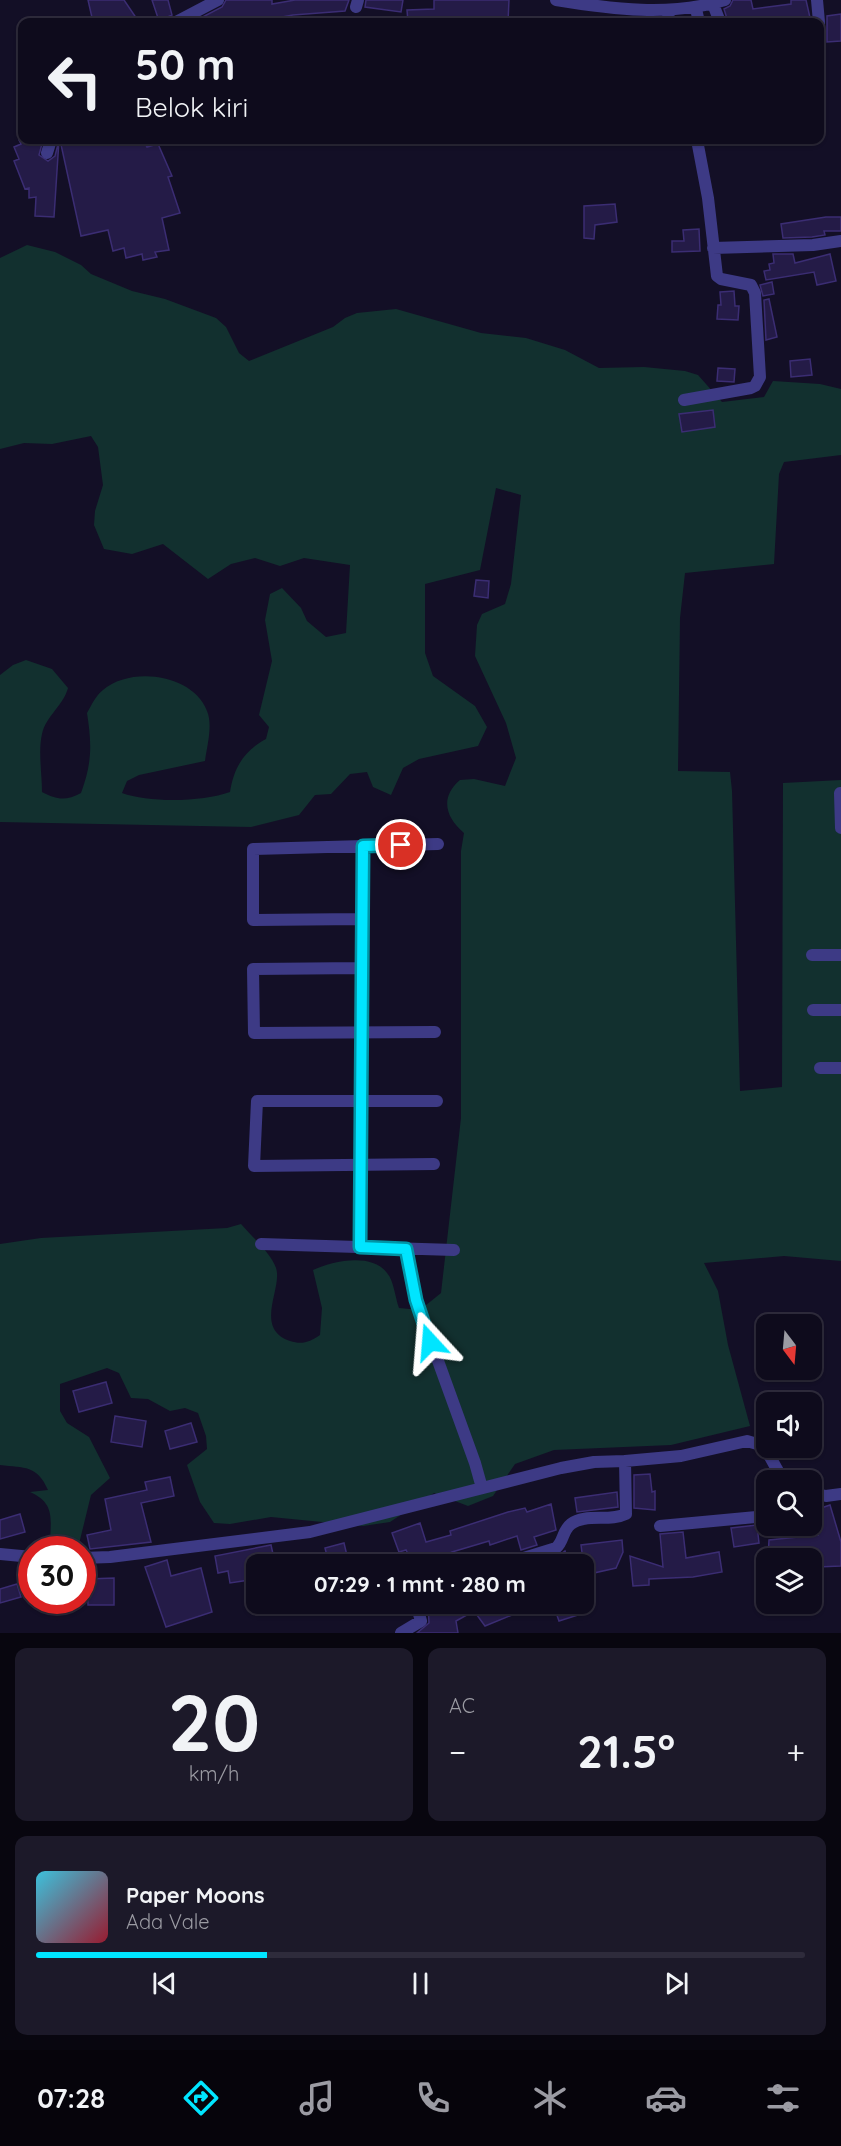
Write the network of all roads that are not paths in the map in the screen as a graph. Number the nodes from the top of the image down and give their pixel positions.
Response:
1 (218, 0) edge
2 (556, 0) edge
3 (817, 0) edge
4 (719, 2) edge
5 (696, 9) junction
6 (669, 16) edge
7 (184, 18) edge
8 (698, 18) edge
9 (720, 18) edge
10 (819, 18) edge
11 (50, 144) edge
12 (698, 144) edge
13 (47, 153) dead end
14 (841, 241) edge
15 (713, 248) junction
16 (684, 400) dead end
17 (840, 793) edge
18 (841, 828) edge
19 (438, 844) dead end
20 (363, 846) junction
21 (362, 919) junction
22 (812, 955) dead end
23 (841, 955) edge
24 (362, 968) junction
25 (813, 1010) dead end
26 (841, 1010) edge
27 (362, 1032) junction
28 (435, 1032) dead end
29 (820, 1068) dead end
30 (841, 1068) edge
31 (437, 1101) dead end
32 (361, 1102) junction
33 (434, 1164) dead end
34 (360, 1165) junction
35 (261, 1244) dead end
36 (360, 1247) junction
37 (406, 1249) junction
38 (454, 1250) dead end
39 (625, 1461) junction
40 (777, 1470) edge
41 (482, 1488) junction
42 (841, 1494) edge
43 (822, 1495) edge
44 (756, 1517) edge
45 (660, 1526) dead end
46 (0, 1554) edge
47 (536, 1554) edge
48 (18, 1556) edge
49 (96, 1558) edge
50 (419, 1614) edge
51 (401, 1633) edge

1 - 7 street
2 - 6 street
3 - 10 street
4 - 5 street
4 - 9 street
5 - 6 street
5 - 8 street
11 - 13 street
12 - 15 street
14 - 15 street
15 - 16 street
17 - 18 street
19 - 20 street
20 - 21 street
20 - 21 street
21 - 24 street
22 - 23 street
24 - 27 street
24 - 27 street
25 - 26 street
27 - 28 street
27 - 32 street
29 - 30 street
31 - 32 street
32 - 34 street
32 - 34 street
33 - 34 street
34 - 36 street
35 - 36 street
36 - 37 street
37 - 38 street
37 - 41 street
39 - 40 street
39 - 41 street
39 - 47 street
41 - 49 street
42 - 43 street
44 - 45 street
46 - 48 street
50 - 51 street

